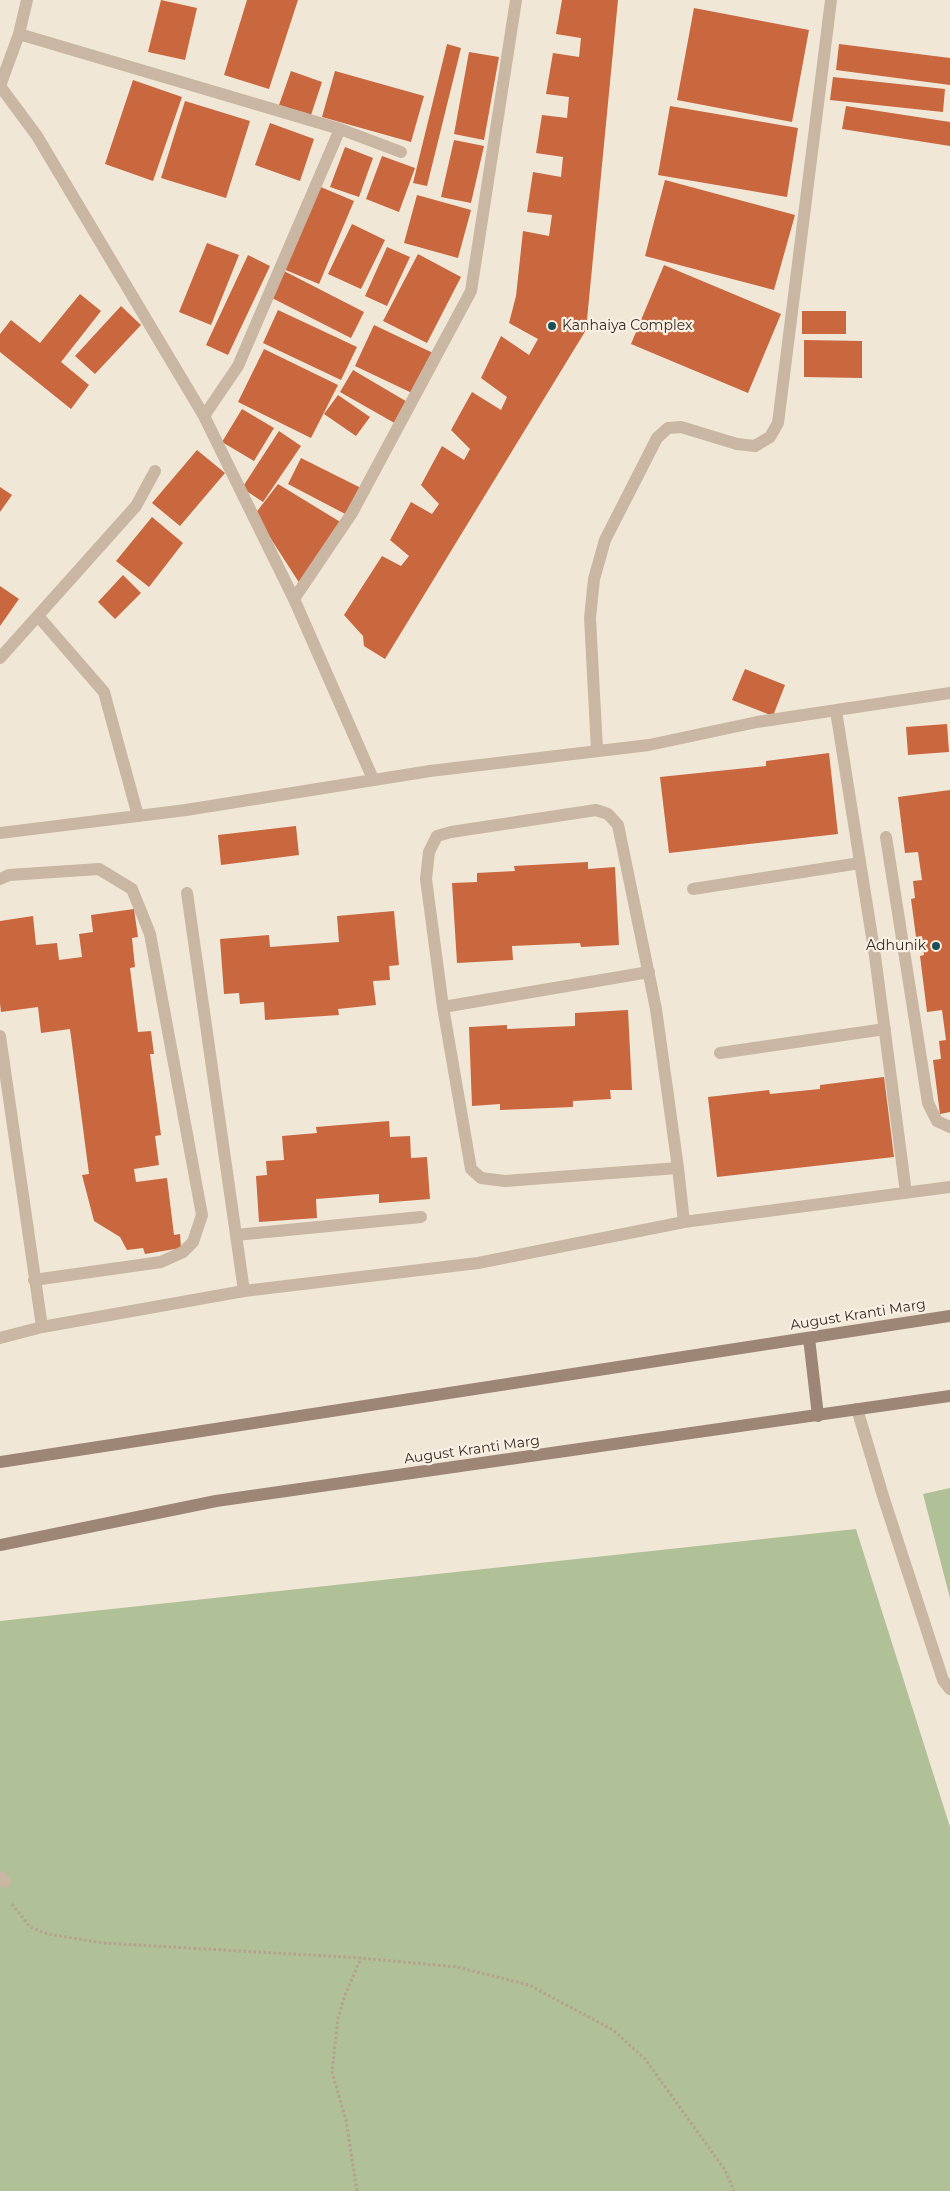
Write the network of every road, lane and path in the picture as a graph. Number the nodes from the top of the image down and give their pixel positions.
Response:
1 (27, 0) edge
2 (516, 0) edge
3 (831, 0) edge
4 (19, 34) junction
5 (0, 86) edge
6 (340, 129) junction
7 (402, 152) dead end
8 (204, 416) junction
9 (155, 471) dead end
10 (294, 600) junction
11 (38, 616) junction
12 (0, 658) edge
13 (950, 693) edge
14 (836, 711) junction
15 (597, 750) junction
16 (373, 778) junction
17 (138, 816) junction
18 (0, 832) edge
19 (886, 837) dead end
20 (860, 863) junction
21 (0, 879) edge
22 (693, 888) dead end
23 (187, 893) dead end
24 (649, 972) junction
25 (443, 1007) junction
26 (885, 1029) junction
27 (0, 1036) edge
28 (720, 1054) dead end
29 (950, 1127) edge
30 (678, 1168) junction
31 (950, 1187) edge
32 (906, 1193) junction
33 (421, 1217) dead end
34 (684, 1222) junction
35 (236, 1236) junction
36 (34, 1280) junction
37 (244, 1291) junction
38 (950, 1316) edge
39 (42, 1327) junction
40 (0, 1338) edge
41 (809, 1338) junction
42 (950, 1396) edge
43 (857, 1409) junction
44 (818, 1416) junction
45 (0, 1462) edge
46 (0, 1545) edge
47 (950, 1689) edge
48 (3, 1879) edge
49 (361, 1958) junction
50 (357, 2191) edge
51 (734, 2191) edge

1 - 4 street
2 - 10 street
3 - 15 street
4 - 5 street
4 - 6 street
5 - 8 street
6 - 7 street
6 - 8 street
8 - 10 street
9 - 11 street
10 - 16 street
11 - 12 street
11 - 17 street
13 - 14 street
14 - 15 street
14 - 20 street
15 - 16 street
16 - 17 street
17 - 18 street
19 - 29 street
20 - 22 street
20 - 26 street
21 - 36 street
23 - 35 street
24 - 25 street
24 - 25 street
24 - 30 street
25 - 30 street
26 - 28 street
26 - 32 street
27 - 36 street
30 - 34 street
31 - 32 street
32 - 34 street
33 - 35 street
34 - 37 street
35 - 37 street
36 - 39 street
37 - 39 street
38 - 41 main road, August Kranti Marg
39 - 40 street
41 - 44 main road
41 - 45 main road, August Kranti Marg
42 - 43 main road, August Kranti Marg
43 - 44 main road, August Kranti Marg
43 - 47 street
44 - 46 main road, August Kranti Marg
48 - 49 path
49 - 50 path
49 - 51 path

